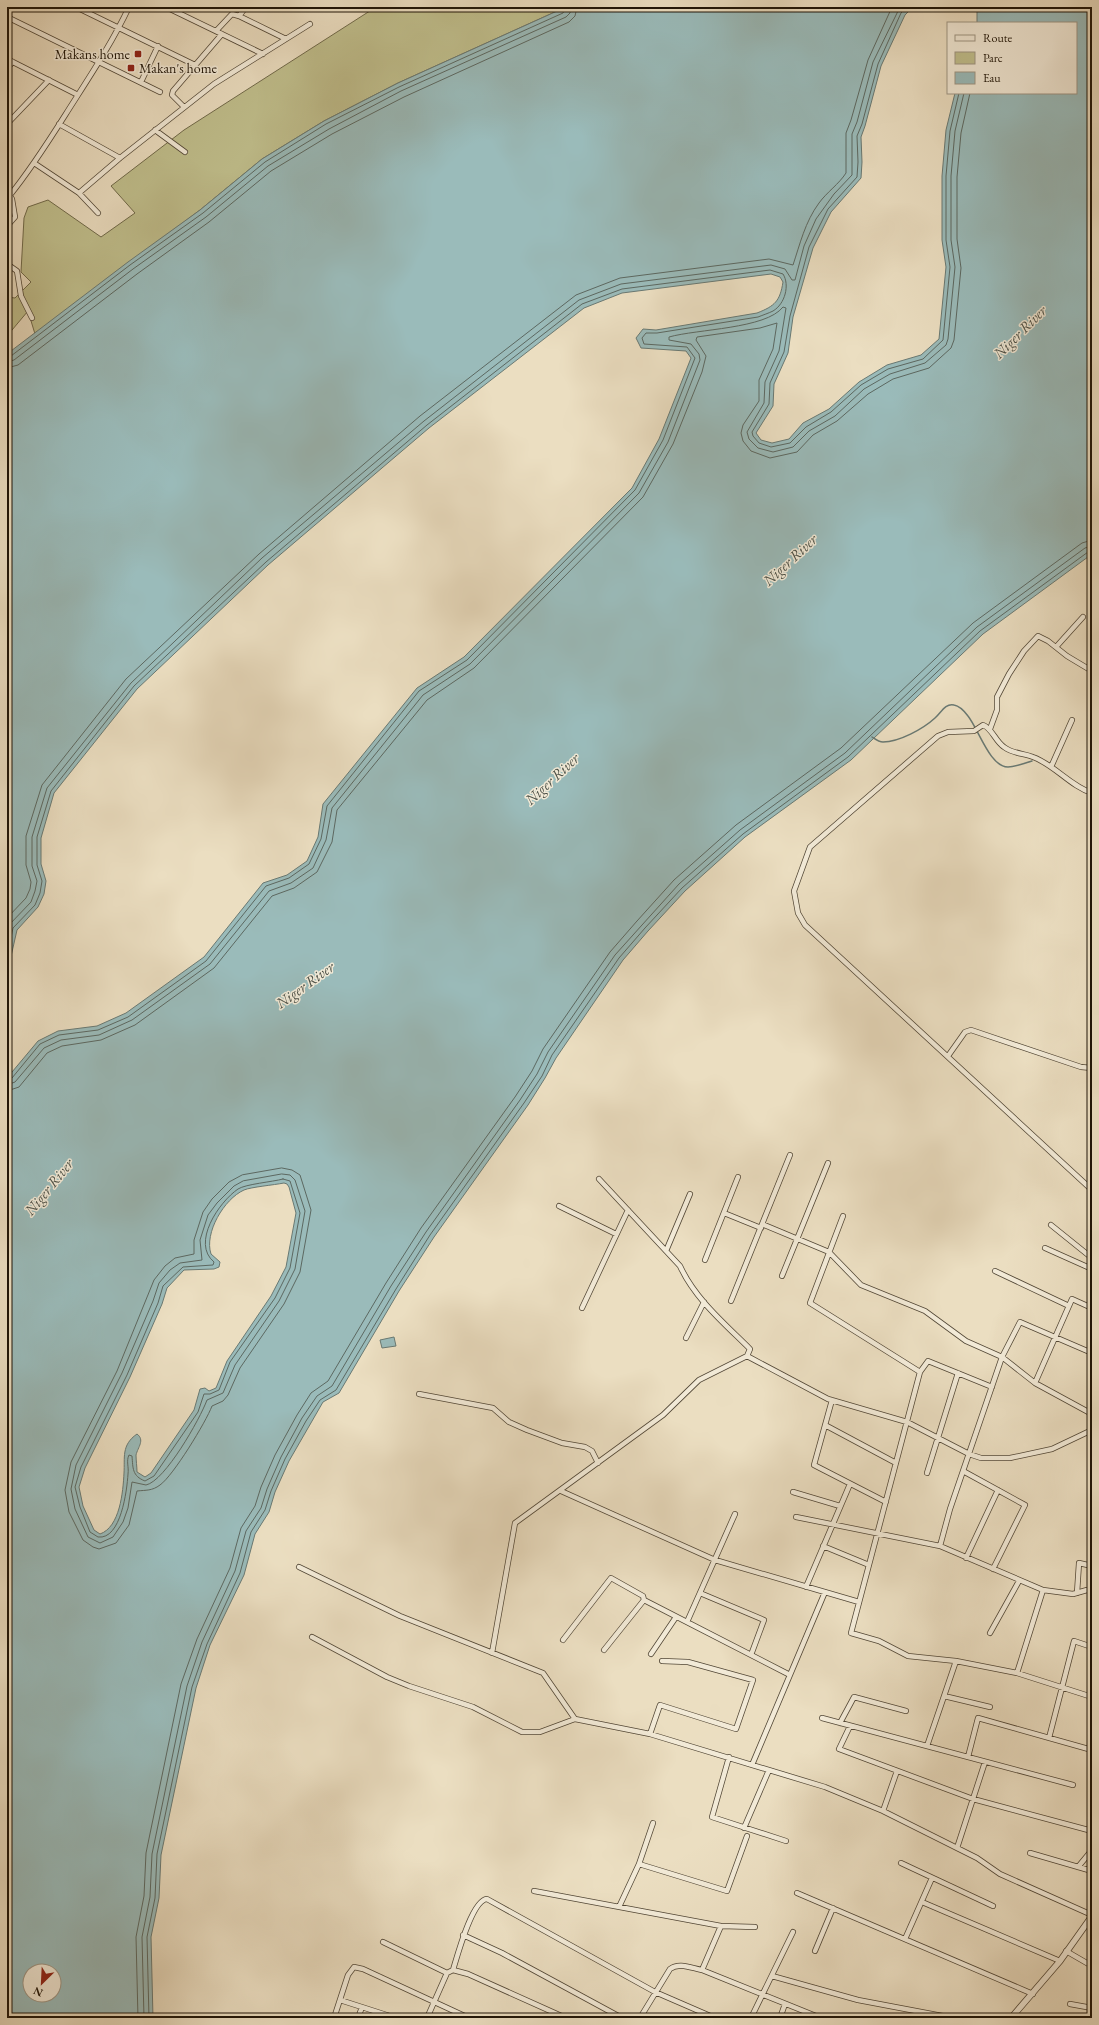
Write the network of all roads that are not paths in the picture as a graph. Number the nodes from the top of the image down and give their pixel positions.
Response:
1 (76, 7) edge
2 (129, 7) edge
3 (166, 7) edge
4 (246, 7) edge
5 (239, 16) junction
6 (7, 17) edge
7 (310, 24) dead end
8 (119, 28) junction
9 (216, 31) junction
10 (222, 34) junction
11 (286, 39) junction
12 (158, 46) junction
13 (263, 54) junction
14 (7, 59) edge
15 (12, 62) junction
16 (99, 62) junction
17 (195, 64) junction
18 (7, 68) edge
19 (49, 80) junction
20 (141, 82) junction
21 (160, 92) dead end
22 (78, 95) junction
23 (184, 107) junction
24 (7, 124) edge
25 (59, 124) junction
26 (156, 130) junction
27 (185, 152) dead end
28 (120, 158) junction
29 (34, 163) junction
30 (8, 193) edge
31 (79, 193) junction
32 (98, 213) dead end
33 (7, 226) edge
34 (7, 264) edge
35 (32, 318) dead end
36 (1083, 617) dead end
37 (1056, 647) junction
38 (1092, 671) edge
39 (1072, 720) dead end
40 (990, 729) junction
41 (1051, 767) junction
42 (1092, 793) edge
43 (948, 1056) junction
44 (1092, 1068) edge
45 (790, 1155) dead end
46 (828, 1163) dead end
47 (738, 1177) dead end
48 (599, 1179) dead end
49 (1092, 1190) edge
50 (690, 1194) dead end
51 (559, 1206) dead end
52 (628, 1210) junction
53 (724, 1213) junction
54 (843, 1216) dead end
55 (1051, 1225) dead end
56 (762, 1226) junction
57 (616, 1234) junction
58 (797, 1238) junction
59 (1045, 1248) dead end
60 (666, 1251) junction
61 (829, 1252) junction
62 (1092, 1258) edge
63 (705, 1260) dead end
64 (1092, 1269) edge
65 (995, 1271) dead end
66 (782, 1276) dead end
67 (731, 1301) dead end
68 (704, 1302) junction
69 (1069, 1306) junction
70 (582, 1308) dead end
71 (1092, 1308) edge
72 (1055, 1337) junction
73 (686, 1338) dead end
74 (1092, 1354) edge
75 (747, 1356) junction
76 (1002, 1357) junction
77 (920, 1372) junction
78 (958, 1373) junction
79 (1035, 1383) junction
80 (992, 1387) junction
81 (419, 1394) dead end
82 (832, 1400) junction
83 (1092, 1414) edge
84 (907, 1422) junction
85 (825, 1426) junction
86 (1092, 1430) edge
87 (938, 1438) junction
88 (969, 1454) junction
89 (598, 1463) junction
90 (896, 1463) junction
91 (963, 1471) junction
92 (927, 1473) dead end
93 (850, 1484) junction
94 (998, 1490) junction
95 (560, 1491) junction
96 (793, 1492) dead end
97 (886, 1502) junction
98 (840, 1506) junction
99 (735, 1514) dead end
100 (796, 1517) dead end
101 (833, 1524) junction
102 (878, 1533) junction
103 (823, 1546) junction
104 (940, 1546) junction
105 (966, 1558) junction
106 (715, 1560) junction
107 (869, 1565) junction
108 (1092, 1566) edge
109 (299, 1567) dead end
110 (993, 1570) junction
111 (1020, 1581) junction
112 (806, 1587) junction
113 (1043, 1590) junction
114 (1092, 1590) edge
115 (825, 1592) junction
116 (700, 1593) junction
117 (1077, 1593) junction
118 (644, 1600) junction
119 (859, 1602) junction
120 (676, 1617) junction
121 (687, 1622) junction
122 (990, 1633) dead end
123 (312, 1637) dead end
124 (563, 1640) dead end
125 (1092, 1647) edge
126 (604, 1650) dead end
127 (492, 1653) junction
128 (651, 1654) dead end
129 (751, 1655) junction
130 (662, 1661) dead end
131 (956, 1661) junction
132 (1017, 1673) junction
133 (790, 1676) junction
134 (1062, 1687) junction
135 (944, 1696) junction
136 (1092, 1697) edge
137 (990, 1707) dead end
138 (906, 1711) dead end
139 (822, 1718) dead end
140 (575, 1719) junction
141 (840, 1723) junction
142 (850, 1726) junction
143 (650, 1734) junction
144 (1049, 1738) junction
145 (927, 1746) junction
146 (1092, 1750) edge
147 (729, 1757) junction
148 (968, 1757) junction
149 (985, 1762) junction
150 (752, 1765) junction
151 (769, 1770) junction
152 (897, 1771) junction
153 (1074, 1785) dead end
154 (973, 1799) junction
155 (883, 1811) junction
156 (653, 1823) dead end
157 (744, 1828) junction
158 (1092, 1831) edge
159 (747, 1836) dead end
160 (786, 1841) dead end
161 (957, 1848) junction
162 (1092, 1850) edge
163 (1030, 1853) dead end
164 (901, 1863) dead end
165 (639, 1864) junction
166 (1078, 1867) junction
167 (1092, 1870) edge
168 (932, 1878) junction
169 (534, 1891) dead end
170 (797, 1893) dead end
171 (922, 1902) junction
172 (993, 1906) dead end
173 (619, 1907) junction
174 (833, 1908) junction
175 (1092, 1915) edge
176 (720, 1926) junction
177 (754, 1927) dead end
178 (793, 1932) dead end
179 (463, 1936) junction
180 (905, 1939) junction
181 (383, 1942) dead end
182 (815, 1950) dead end
183 (1066, 1951) junction
184 (1060, 1961) junction
185 (1092, 1966) edge
186 (453, 1970) junction
187 (702, 1970) junction
188 (447, 1973) junction
189 (772, 1976) junction
190 (655, 1992) junction
191 (761, 1994) junction
192 (1033, 1994) junction
193 (340, 2000) junction
194 (435, 2003) junction
195 (785, 2004) junction
196 (1070, 2004) dead end
197 (362, 2007) junction
198 (1092, 2008) edge
199 (809, 2016) edge
200 (334, 2018) edge
201 (358, 2018) edge
202 (396, 2018) edge
203 (427, 2018) edge
204 (469, 2018) edge
205 (566, 2018) edge
206 (622, 2018) edge
207 (640, 2018) edge
208 (715, 2018) edge
209 (751, 2018) edge
210 (780, 2018) edge
211 (821, 2018) edge
212 (954, 2018) edge
213 (1011, 2018) edge

1 - 8 street
2 - 8 street
3 - 9 street
4 - 5 street
5 - 9 street
5 - 11 street
6 - 16 street
7 - 11 street
8 - 12 street
8 - 16 street
9 - 10 street
10 - 13 street
10 - 17 street
11 - 13 street
12 - 17 street
12 - 20 street
13 - 23 street
14 - 15 street
15 - 18 street
15 - 19 street
16 - 20 street
16 - 22 street
17 - 23 street
19 - 22 street
19 - 24 street
20 - 21 street
22 - 25 street
23 - 26 street
25 - 28 street
25 - 29 street
26 - 27 street
26 - 28 street
28 - 31 street
29 - 30 street
29 - 31 street
30 - 33 street
31 - 32 street
34 - 35 street
36 - 37 street
37 - 38 street
37 - 40 street
39 - 41 street
40 - 41 street
40 - 43 street
41 - 42 street
43 - 44 street
43 - 49 street
45 - 56 street
46 - 58 street
47 - 53 street
48 - 52 street
50 - 60 street
51 - 57 street
52 - 57 street
52 - 60 street
53 - 56 street
53 - 63 street
54 - 61 street
55 - 62 street
56 - 58 street
56 - 67 street
57 - 70 street
58 - 61 street
58 - 66 street
59 - 64 street
60 - 68 street
61 - 76 street
61 - 77 street
65 - 69 street
68 - 73 street
68 - 75 street
69 - 71 street
69 - 72 street
72 - 74 street
72 - 76 street
72 - 79 street
75 - 82 street
75 - 89 street
76 - 79 street
76 - 80 street
77 - 78 street
77 - 84 street
78 - 80 street
78 - 87 street
79 - 83 street
80 - 88 street
81 - 89 street
82 - 84 street
82 - 85 street
84 - 87 street
84 - 90 street
85 - 90 street
85 - 93 street
86 - 88 street
87 - 88 street
87 - 92 street
88 - 91 street
89 - 95 street
90 - 97 street
91 - 94 street
91 - 104 street
93 - 97 street
93 - 98 street
94 - 105 street
94 - 110 street
95 - 106 street
95 - 127 street
96 - 98 street
97 - 102 street
98 - 101 street
99 - 106 street
100 - 101 street
101 - 102 street
101 - 103 street
102 - 104 street
102 - 107 street
103 - 107 street
103 - 112 street
104 - 105 street
105 - 110 street
106 - 112 street
106 - 116 street
107 - 119 street
108 - 117 street
109 - 127 street
110 - 111 street
111 - 113 street
111 - 122 street
112 - 115 street
113 - 117 street
113 - 132 street
114 - 117 street
115 - 119 street
115 - 133 street
116 - 121 street
116 - 129 street
118 - 120 street
118 - 124 street
118 - 126 street
119 - 131 street
120 - 121 street
120 - 128 street
121 - 129 street
123 - 140 street
125 - 134 street
127 - 140 street
129 - 133 street
130 - 143 street
131 - 132 street
131 - 135 street
132 - 134 street
133 - 150 street
134 - 136 street
134 - 144 street
135 - 137 street
135 - 145 street
138 - 141 street
139 - 141 street
140 - 143 street
141 - 142 street
142 - 145 street
142 - 152 street
143 - 147 street
144 - 146 street
144 - 148 street
145 - 148 street
147 - 150 street
147 - 157 street
148 - 149 street
149 - 153 street
149 - 154 street
150 - 151 street
151 - 155 street
151 - 157 street
152 - 154 street
152 - 155 street
154 - 158 street
154 - 161 street
155 - 161 street
156 - 165 street
157 - 160 street
159 - 165 street
161 - 175 street
162 - 166 street
163 - 166 street
164 - 168 street
165 - 173 street
166 - 167 street
168 - 171 street
168 - 172 street
169 - 173 street
170 - 174 street
171 - 180 street
171 - 184 street
173 - 176 street
174 - 180 street
174 - 182 street
175 - 183 street
176 - 177 street
176 - 187 street
178 - 189 street
179 - 186 street
179 - 190 street
179 - 206 street
180 - 192 street
181 - 188 street
183 - 184 street
183 - 185 street
184 - 192 street
186 - 188 street
186 - 205 street
187 - 190 street
187 - 191 street
188 - 194 street
189 - 191 street
189 - 212 street
190 - 207 street
190 - 208 street
191 - 195 street
191 - 209 street
192 - 213 street
193 - 194 street
193 - 197 street
193 - 200 street
194 - 203 street
194 - 204 street
195 - 199 street
195 - 210 street
196 - 198 street
197 - 201 street
197 - 202 street
199 - 211 street

